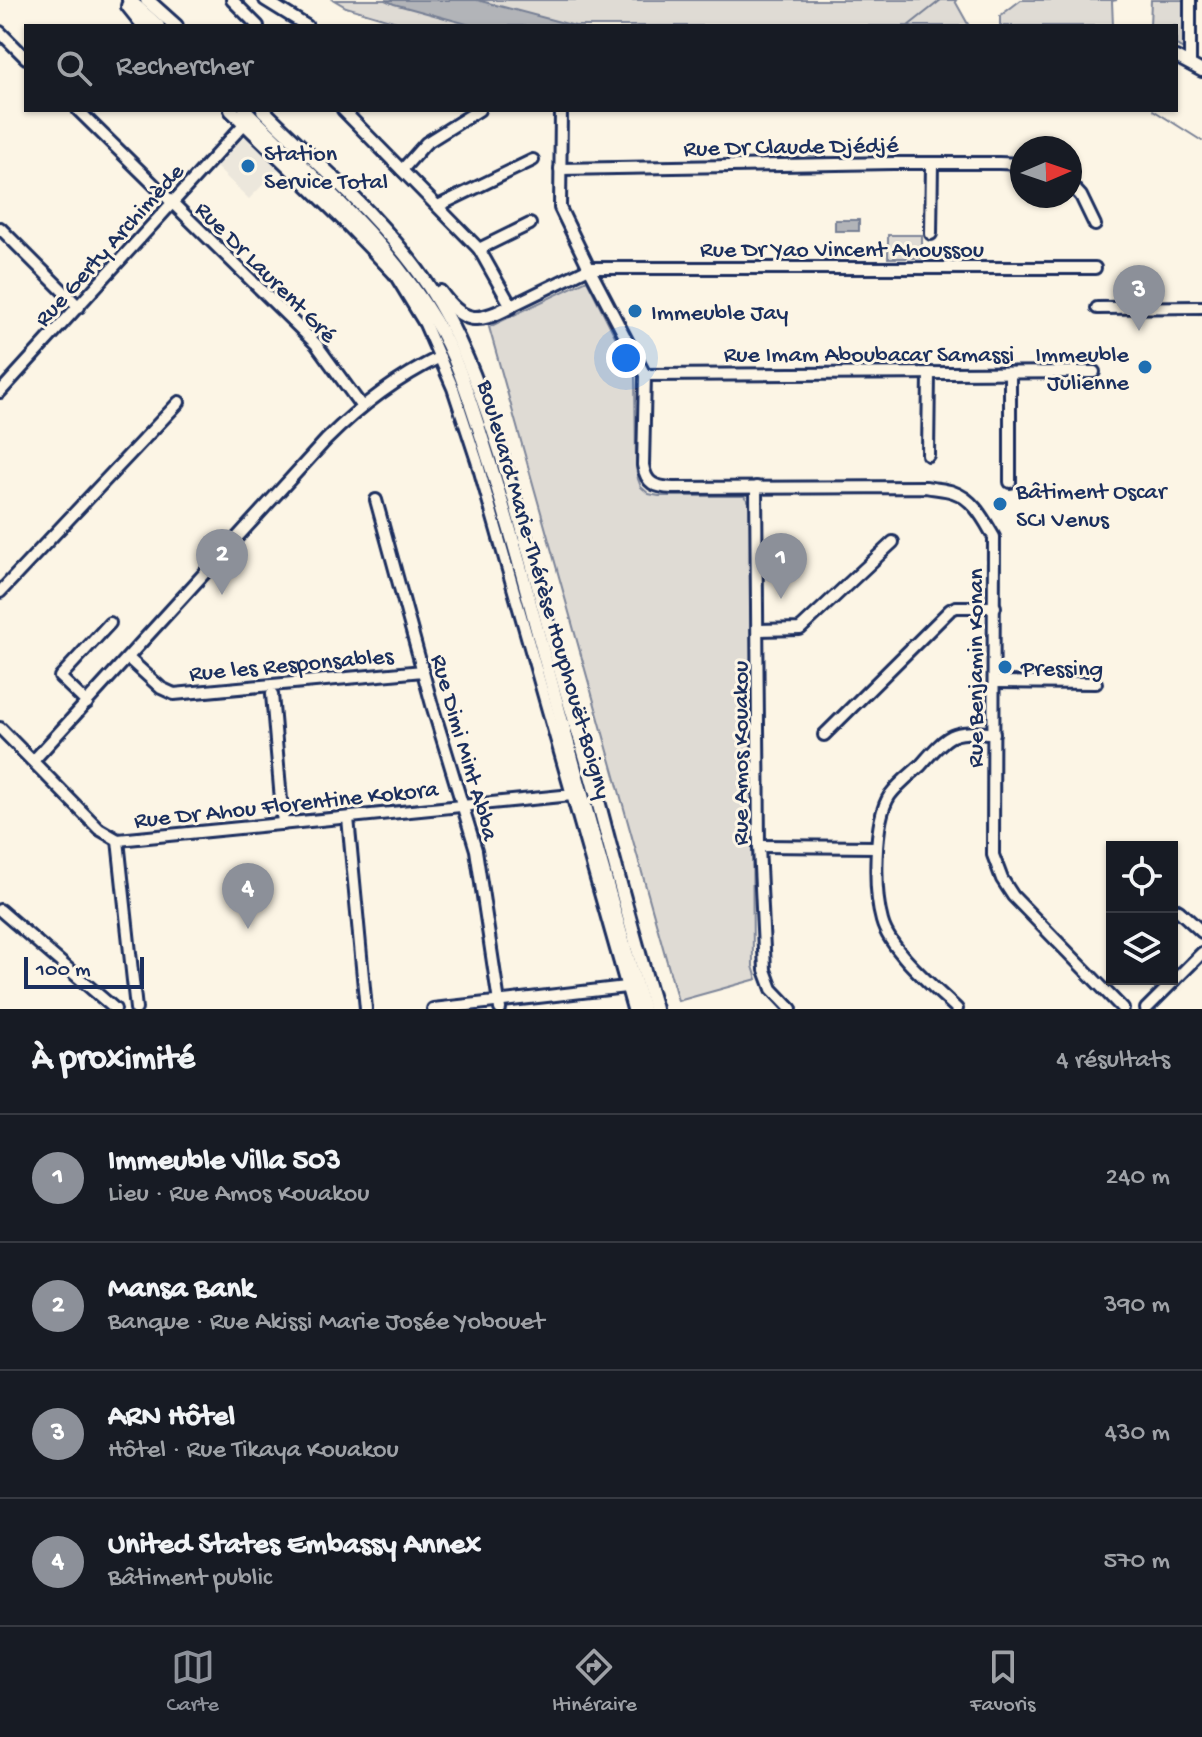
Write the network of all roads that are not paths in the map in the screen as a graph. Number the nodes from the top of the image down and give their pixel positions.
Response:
1 (126, 0) edge
2 (147, 0) edge
3 (232, 0) edge
4 (265, 0) edge
5 (1190, 0) edge
6 (143, 24) edge
7 (156, 24) edge
8 (174, 24) edge
9 (256, 24) edge
10 (304, 24) edge
11 (0, 32) edge
12 (24, 56) edge
13 (1178, 58) edge
14 (1190, 64) junction
15 (1202, 71) edge
16 (80, 112) edge
17 (265, 112) edge
18 (345, 112) edge
19 (476, 112) edge
20 (561, 112) edge
21 (245, 116) edge
22 (533, 160) dead end
23 (932, 163) junction
24 (1010, 164) edge
25 (560, 169) junction
26 (402, 170) junction
27 (1082, 198) edge
28 (171, 204) junction
29 (438, 206) junction
30 (530, 224) dead end
31 (1095, 225) dead end
32 (0, 228) edge
33 (931, 234) dead end
34 (378, 242) junction
35 (399, 246) junction
36 (479, 249) junction
37 (589, 268) junction
38 (1095, 268) dead end
39 (396, 275) junction
40 (511, 306) junction
41 (79, 307) junction
42 (1202, 307) edge
43 (1097, 308) dead end
44 (440, 357) junction
45 (1094, 372) dead end
46 (929, 373) junction
47 (1010, 373) junction
48 (645, 375) junction
49 (0, 392) edge
50 (179, 402) dead end
51 (362, 407) junction
52 (928, 455) dead end
53 (1010, 482) dead end
54 (756, 487) junction
55 (376, 500) dead end
56 (893, 542) dead end
57 (0, 592) edge
58 (995, 607) junction
59 (110, 623) dead end
60 (759, 630) junction
61 (128, 658) junction
62 (423, 671) junction
63 (994, 682) junction
64 (1096, 683) dead end
65 (272, 694) dead end
66 (87, 703) junction
67 (0, 728) edge
68 (994, 733) junction
69 (824, 735) dead end
70 (34, 760) junction
71 (572, 795) junction
72 (463, 806) junction
73 (348, 818) junction
74 (283, 824) junction
75 (118, 840) junction
76 (759, 846) junction
77 (877, 847) junction
78 (0, 910) edge
79 (1178, 910) edge
80 (1202, 932) edge
81 (1202, 953) edge
82 (624, 988) junction
83 (500, 1006) edge
84 (115, 1009) edge
85 (136, 1009) edge
86 (366, 1009) edge
87 (433, 1009) edge
88 (633, 1009) edge
89 (643, 1009) edge
90 (655, 1009) edge
91 (791, 1009) edge
92 (957, 1009) edge
93 (1123, 1009) edge
94 (1146, 1009) edge

1 - 6 main road
1 - 7 main road
2 - 8 main road
3 - 9 street
4 - 10 street
5 - 14 street
11 - 12 street
13 - 14 street
14 - 15 street
16 - 28 street, Rue Dr Laurent Gré
17 - 35 main road, Boulevard Marie-Thérèse Houphouët-Boigny
18 - 26 street
19 - 26 street
20 - 25 street
21 - 28 street, Rue Gerty Archimède
21 - 34 main road, Boulevard Marie-Thérèse Houphouët-Boigny
21 - 39 main road
22 - 29 street
23 - 24 street, Rue Dr Claude Djédjé
23 - 25 street, Rue Dr Claude Djédjé
23 - 33 street
25 - 37 street
26 - 29 street
27 - 31 street
28 - 41 street, Rue Gerty Archimède
28 - 51 street, Rue Dr Laurent Gré
29 - 36 street
30 - 36 street
32 - 41 street
34 - 39 street
34 - 89 main road, Boulevard Marie-Thérèse Houphouët-Boigny
35 - 40 main road
35 - 90 main road, Boulevard Marie-Thérèse Houphouët-Boigny
36 - 40 street
37 - 38 street, Rue Dr Yao Vincent Ahoussou
37 - 40 street
37 - 48 street
39 - 44 street
41 - 49 street, Rue Gerty Archimède
42 - 43 street
44 - 51 street
44 - 71 street
45 - 47 street, Rue Imam Aboubacar Samassi
46 - 47 street, Rue Imam Aboubacar Samassi
46 - 48 street, Rue Imam Aboubacar Samassi
46 - 52 street
47 - 53 street
48 - 54 street, Rue Benjamin Konan
50 - 57 street
51 - 61 street
54 - 58 street, Rue Benjamin Konan
54 - 60 street, Rue Amos Kouakou
55 - 62 street, Rue Dimi Mint Abba
56 - 60 street
58 - 63 street, Rue Benjamin Konan
58 - 69 street
59 - 66 street
60 - 76 street, Rue Amos Kouakou
61 - 62 street, Rue les Responsables
61 - 66 street
62 - 72 street, Rue Dimi Mint Abba
63 - 64 street
63 - 68 street, Rue Benjamin Konan
65 - 74 street
66 - 70 street
67 - 70 street, Rue Dr Ahou Florentine Kokora
68 - 77 street
68 - 93 street, Rue Benjamin Konan
70 - 75 street, Rue Dr Ahou Florentine Kokora
71 - 72 street, Rue Dr Ahou Florentine Kokora
71 - 82 street
72 - 73 street, Rue Dr Ahou Florentine Kokora
72 - 83 street, Rue Dimi Mint Abba
73 - 74 street, Rue Dr Ahou Florentine Kokora
73 - 86 street
74 - 75 street, Rue Dr Ahou Florentine Kokora
75 - 85 street
76 - 77 street
76 - 91 street, Rue Amos Kouakou
77 - 92 street
78 - 84 street
79 - 80 street
81 - 94 street
82 - 83 street
82 - 88 street
83 - 87 street

